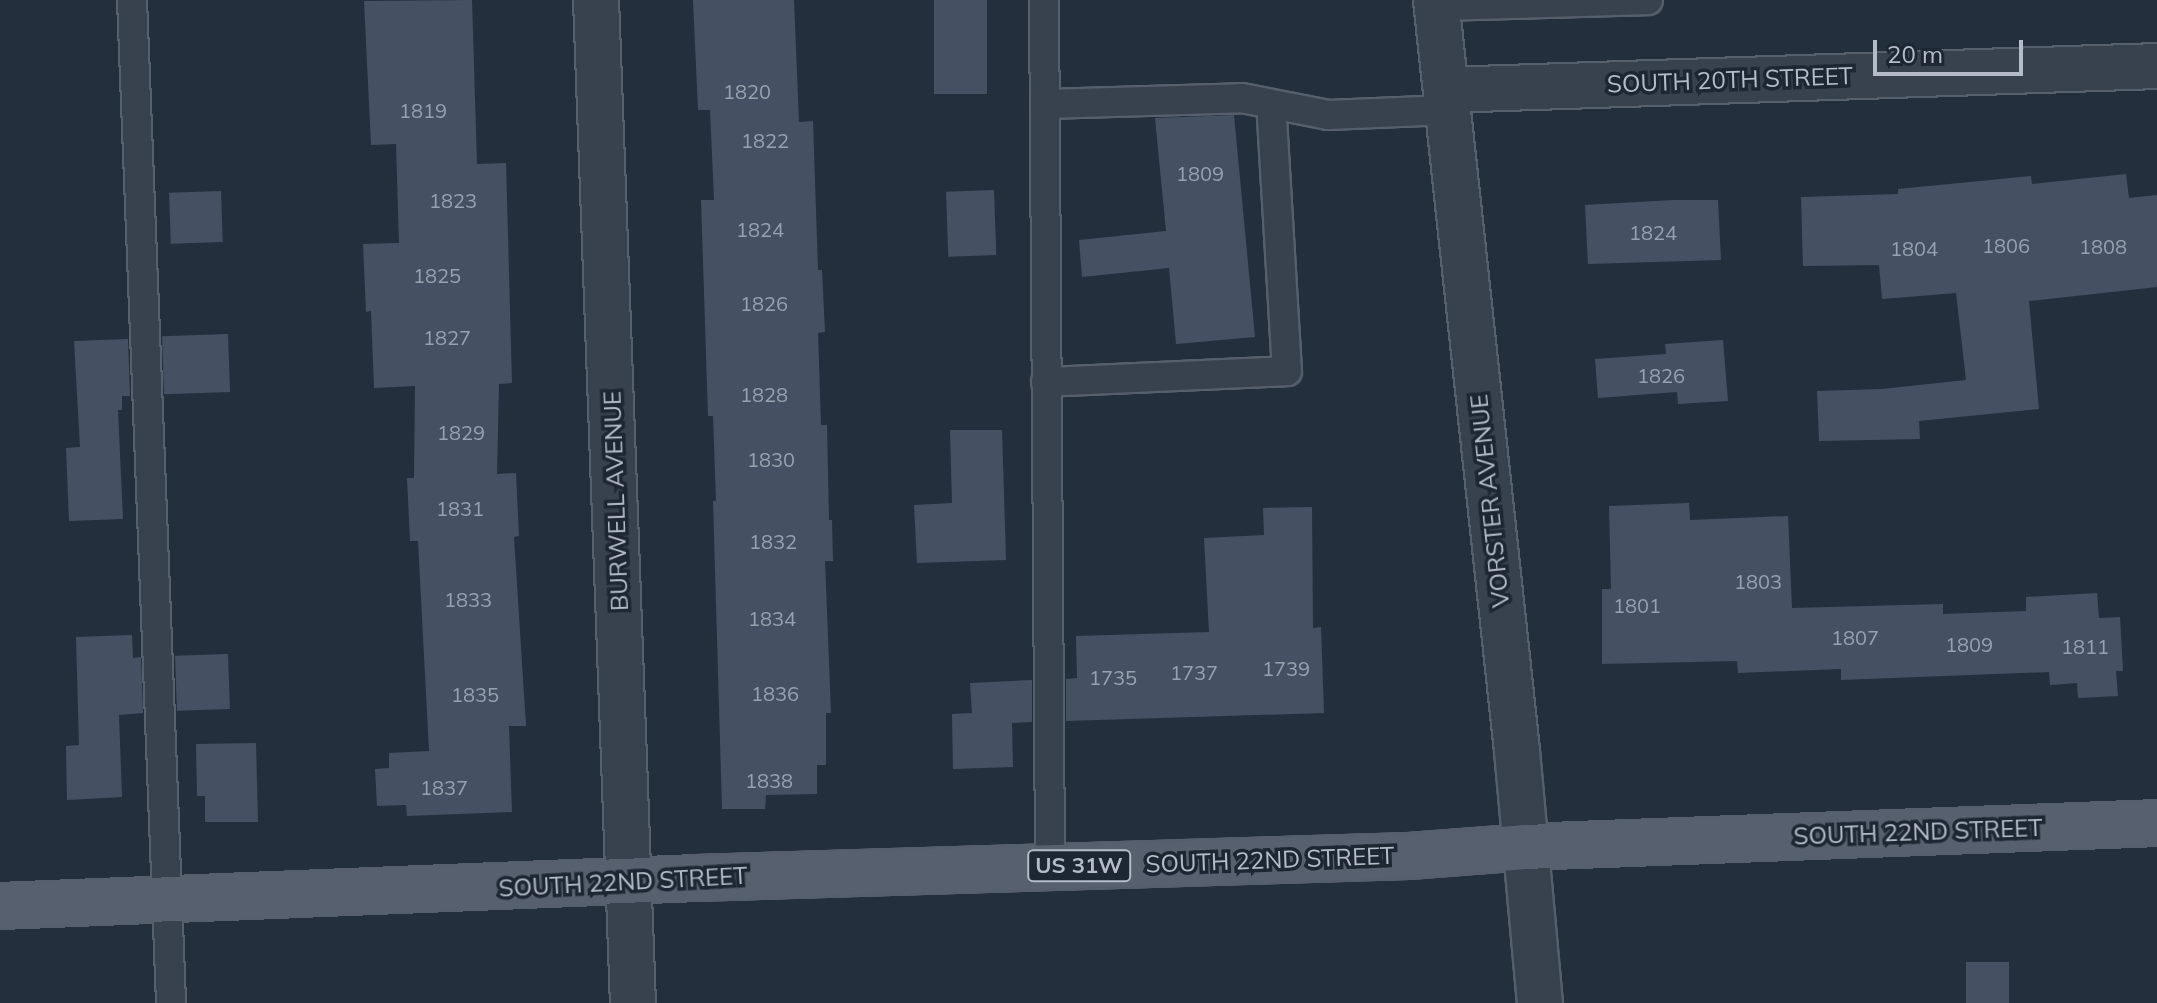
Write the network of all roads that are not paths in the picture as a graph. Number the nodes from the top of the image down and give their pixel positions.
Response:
1 (132, 0) edge
2 (596, 0) edge
3 (1044, 0) edge
4 (1648, 0) edge
5 (1436, 3) edge
6 (2157, 66) edge
7 (1447, 100) junction
8 (1045, 104) junction
9 (1271, 104) junction
10 (1046, 382) junction
11 (2157, 823) edge
12 (1525, 847) junction
13 (1050, 868) junction
14 (631, 883) junction
15 (169, 900) junction
16 (0, 906) edge
17 (171, 1003) edge
18 (633, 1003) edge
19 (1540, 1003) edge

1 - 15 lane
2 - 14 street, BURWELL AVENUE
3 - 8 lane
4 - 5 lane
5 - 7 street, VORSTER AVENUE
6 - 7 street, SOUTH 20TH STREET
7 - 9 lane
7 - 12 street, VORSTER AVENUE
8 - 9 lane
8 - 10 lane
9 - 10 lane
10 - 13 lane
11 - 12 main road, SOUTH 22ND STREET / US 31W
12 - 13 main road, SOUTH 22ND STREET / US 31W
12 - 19 street, VORSTER AVENUE
13 - 14 main road, SOUTH 22ND STREET / US 31W
14 - 15 main road, SOUTH 22ND STREET / US 31W
14 - 18 street, BURWELL AVENUE
15 - 16 main road, SOUTH 22ND STREET / US 31W
15 - 17 lane

